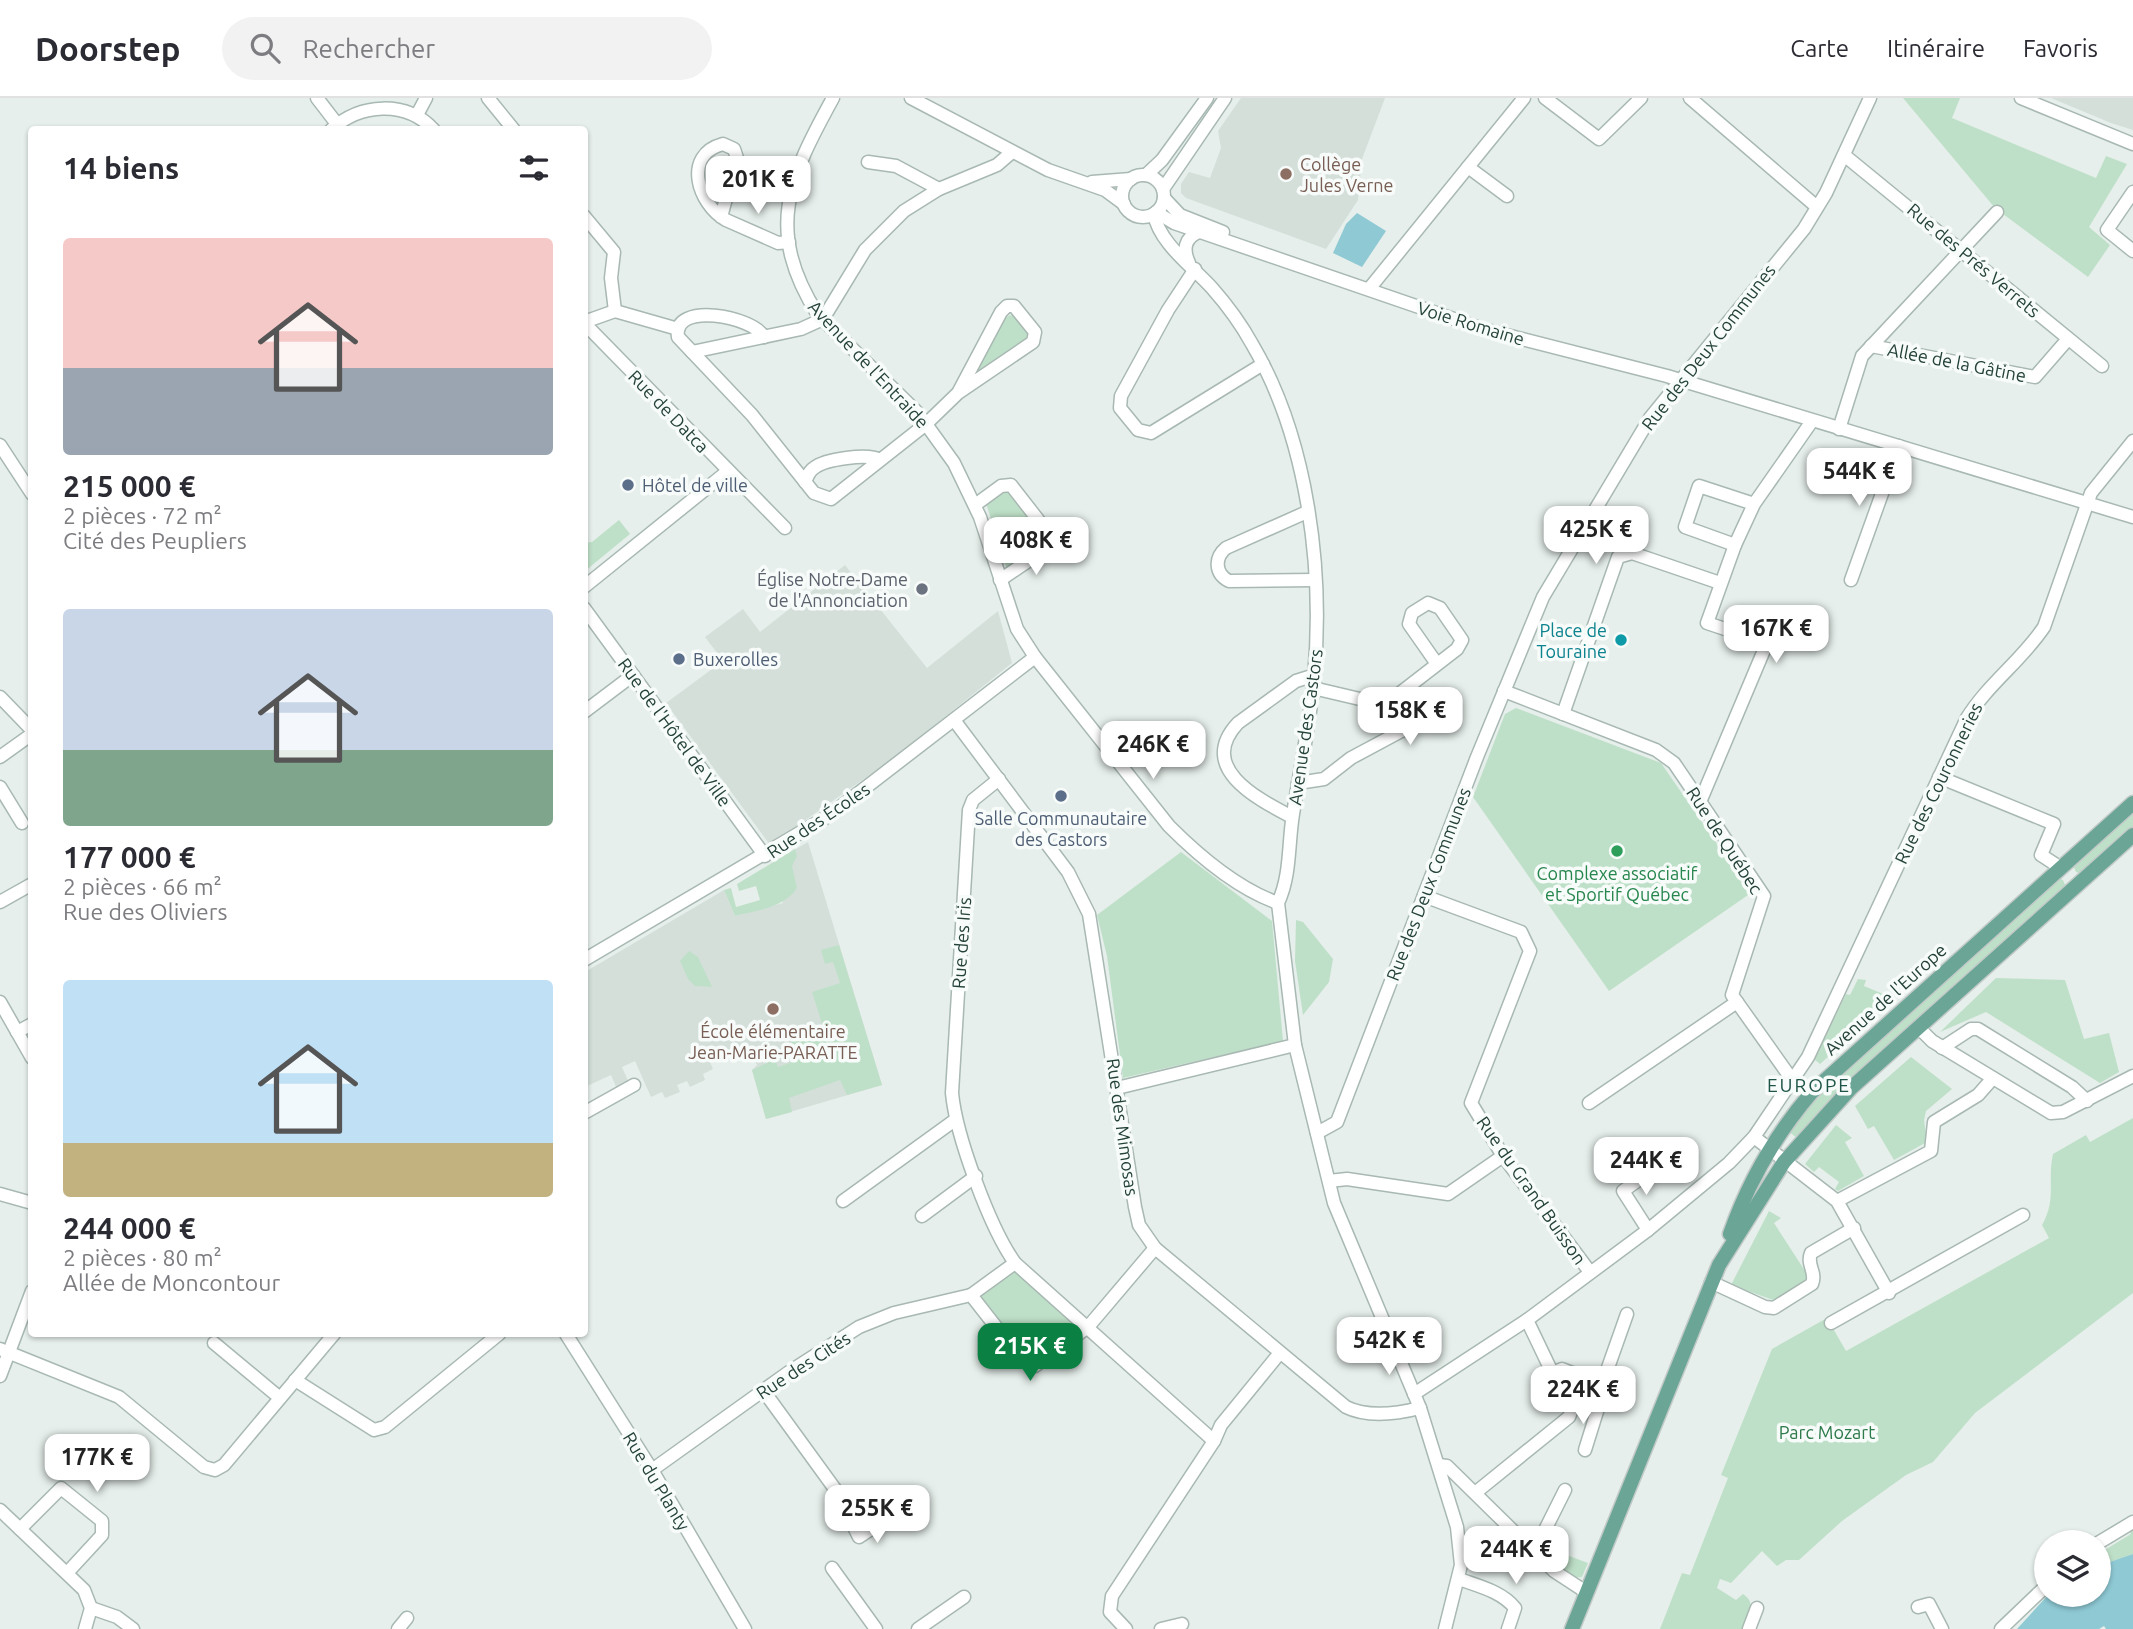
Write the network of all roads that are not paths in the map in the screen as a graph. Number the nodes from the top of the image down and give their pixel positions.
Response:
1 (317, 98) edge
2 (426, 98) edge
3 (488, 98) edge
4 (833, 98) edge
5 (911, 98) edge
6 (1207, 98) edge
7 (1225, 98) edge
8 (1524, 98) edge
9 (1545, 98) edge
10 (1641, 98) edge
11 (1690, 98) edge
12 (1870, 98) edge
13 (2021, 98) edge
14 (1704, 102) edge
15 (417, 115) junction
16 (333, 126) edge
17 (335, 126) edge
18 (429, 126) edge
19 (511, 126) edge
20 (2133, 144) edge
21 (1012, 152) junction
22 (1844, 155) junction
23 (868, 162) dead end
24 (1468, 167) junction
25 (1146, 175) junction
26 (1131, 179) junction
27 (1088, 183) junction
28 (939, 189) junction
29 (2133, 192) edge
30 (1163, 193) junction
31 (1507, 196) dead end
32 (1124, 204) junction
33 (1817, 207) junction
34 (1997, 212) dead end
35 (1155, 213) junction
36 (1134, 215) junction
37 (721, 218) junction
38 (588, 221) edge
39 (1199, 232) junction
40 (789, 242) junction
41 (1174, 249) junction
42 (1962, 249) junction
43 (2133, 251) edge
44 (1268, 253) junction
45 (1192, 266) junction
46 (1370, 289) junction
47 (615, 311) junction
48 (823, 319) junction
49 (588, 321) edge
50 (588, 326) edge
51 (678, 328) junction
52 (764, 337) junction
53 (2068, 338) junction
54 (1871, 346) junction
55 (692, 352) junction
56 (1263, 364) junction
57 (2102, 366) dead end
58 (1678, 380) junction
59 (958, 393) junction
60 (1812, 421) junction
61 (926, 424) junction
62 (1839, 429) junction
63 (2133, 441) edge
64 (0, 445) edge
65 (1899, 446) junction
66 (880, 460) junction
67 (728, 471) junction
68 (805, 482) junction
69 (28, 488) edge
70 (2087, 503) junction
71 (1754, 504) junction
72 (975, 505) junction
73 (1307, 512) junction
74 (2133, 517) edge
75 (785, 528) dead end
76 (1735, 545) junction
77 (1000, 580) junction
78 (1315, 580) junction
79 (1851, 580) dead end
80 (1720, 583) junction
81 (588, 584) edge
82 (588, 613) edge
83 (1035, 657) junction
84 (1437, 664) junction
85 (633, 675) junction
86 (1314, 681) junction
87 (1504, 691) junction
88 (1395, 697) junction
89 (0, 698) edge
90 (588, 709) edge
91 (1563, 714) junction
92 (954, 720) junction
93 (28, 728) edge
94 (28, 735) edge
95 (0, 757) edge
96 (1939, 777) junction
97 (999, 779) junction
98 (1298, 783) junction
99 (0, 787) edge
100 (1700, 802) junction
101 (2133, 803) edge
102 (1292, 817) junction
103 (22, 823) dead end
104 (2133, 835) edge
105 (765, 856) junction
106 (2061, 868) junction
107 (28, 886) edge
108 (1424, 896) junction
109 (0, 902) edge
110 (1278, 903) junction
111 (588, 958) edge
112 (0, 1002) edge
113 (1737, 1002) junction
114 (28, 1026) edge
115 (1919, 1028) junction
116 (17, 1032) junction
117 (1296, 1045) junction
118 (1942, 1048) junction
119 (28, 1051) edge
120 (2133, 1076) edge
121 (1993, 1079) junction
122 (1794, 1082) junction
123 (634, 1085) dead end
124 (1117, 1088) junction
125 (2087, 1101) junction
126 (1589, 1103) dead end
127 (588, 1111) edge
128 (955, 1119) junction
129 (1317, 1133) junction
130 (1754, 1137) junction
131 (1769, 1148) junction
132 (1503, 1156) junction
133 (1784, 1162) junction
134 (1658, 1166) dead end
135 (976, 1176) junction
136 (1329, 1181) junction
137 (0, 1194) edge
138 (843, 1201) dead end
139 (1837, 1201) junction
140 (28, 1202) edge
141 (922, 1216) dead end
142 (2023, 1216) dead end
143 (1854, 1228) junction
144 (1647, 1230) junction
145 (1155, 1248) junction
146 (1015, 1262) junction
147 (1719, 1265) junction
148 (1590, 1272) junction
149 (1711, 1282) junction
150 (1889, 1293) junction
151 (971, 1295) junction
152 (28, 1300) edge
153 (1627, 1314) dead end
154 (1527, 1320) junction
155 (1831, 1323) dead end
156 (1088, 1328) junction
157 (331, 1337) edge
158 (495, 1337) edge
159 (568, 1337) edge
160 (214, 1343) dead end
161 (4, 1351) edge
162 (1279, 1354) junction
163 (1552, 1373) junction
164 (0, 1376) edge
165 (295, 1380) junction
166 (1598, 1382) junction
167 (763, 1390) junction
168 (1414, 1394) junction
169 (280, 1398) junction
170 (1420, 1408) junction
171 (1214, 1441) junction
172 (1585, 1450) dead end
173 (1439, 1465) junction
174 (652, 1471) junction
175 (1471, 1489) junction
176 (1565, 1490) dead end
177 (1450, 1500) junction
178 (0, 1510) edge
179 (856, 1518) dead end
180 (2133, 1522) edge
181 (20, 1529) junction
182 (2111, 1536) edge
183 (1531, 1548) junction
184 (832, 1568) dead end
185 (66, 1573) junction
186 (1459, 1579) junction
187 (1586, 1592) junction
188 (964, 1597) dead end
189 (2034, 1597) edge
190 (1924, 1601) dead end
191 (91, 1608) junction
192 (1757, 1608) dead end
193 (407, 1618) dead end
194 (1182, 1624) dead end
195 (1943, 1628) edge
196 (85, 1629) edge
197 (133, 1629) edge
198 (398, 1629) edge
199 (745, 1629) edge
200 (876, 1629) edge
201 (918, 1629) edge
202 (1126, 1629) edge
203 (1161, 1629) edge
204 (1445, 1629) edge
205 (1508, 1629) edge
206 (1572, 1629) edge
207 (1749, 1629) edge
208 (2001, 1629) edge

1 - 16 street
2 - 15 street
3 - 19 street
4 - 40 street, Avenue de l'Entraide
5 - 21 street
6 - 25 street
7 - 30 street
8 - 24 street
9 - 10 street
11 - 14 street
12 - 22 street, Rue des Deux Communes
13 - 20 street
14 - 33 street
15 - 17 street
15 - 18 street
21 - 27 street
21 - 28 street
22 - 33 street, Rue des Deux Communes
22 - 42 street, Rue des Prés Verrets
23 - 28 street
24 - 31 street
24 - 46 street
25 - 26 street
25 - 30 street, Voie Romaine
26 - 27 street
26 - 32 street
27 - 32 street
28 - 48 street
29 - 43 street
30 - 35 street
30 - 44 street, Voie Romaine
32 - 36 street
33 - 58 street, Rue des Deux Communes
34 - 42 street, Allée de la Gâtine
35 - 36 street, Voie Romaine
35 - 39 street, Voie Romaine
35 - 41 street, Avenue des Castors
36 - 41 street, Avenue des Castors
37 - 37 street
37 - 40 street
38 - 47 street
39 - 44 street, Voie Romaine
39 - 45 street
40 - 48 street, Avenue de l'Entraide
41 - 45 street, Avenue des Castors
42 - 53 street, Rue des Prés Verrets
42 - 54 street, Allée de la Gâtine
44 - 46 street, Voie Romaine
45 - 56 street, Avenue des Castors
45 - 56 street
46 - 58 street, Voie Romaine
47 - 49 street
47 - 51 street
48 - 52 street
48 - 61 street, Avenue de l'Entraide
50 - 67 street, Rue de Datca
51 - 52 street
51 - 55 street
52 - 55 street
53 - 54 street, Allée de la Gâtine
53 - 57 street, Rue des Prés Verrets
54 - 62 street, Allée de la Gâtine
55 - 68 street
56 - 73 street, Avenue des Castors
58 - 60 street, Voie Romaine
58 - 87 street, Rue des Deux Communes
59 - 59 street
59 - 61 street
60 - 62 street, Voie Romaine
60 - 71 street
61 - 66 street
61 - 72 street, Avenue de l'Entraide
62 - 65 street, Voie Romaine
63 - 70 street, Rue des Couronneries
64 - 69 street
65 - 70 street, Voie Romaine
65 - 79 street
66 - 68 street
66 - 68 street
67 - 75 street, Rue de Datca
67 - 81 street
70 - 74 street, Voie Romaine
70 - 96 street, Rue des Couronneries
71 - 76 street
71 - 76 street
72 - 77 street, Avenue de l'Entraide
72 - 77 street
73 - 78 street, Avenue des Castors
73 - 78 street
76 - 80 street
77 - 83 street, Avenue de l'Entraide
78 - 86 street, Avenue des Castors
80 - 91 street
80 - 100 street
82 - 85 street, Rue de l'Hôtel de Ville
83 - 92 street, Rue des Écoles
83 - 110 street, Avenue de l'Entraide
84 - 84 street
84 - 88 street
85 - 90 street
85 - 105 street, Rue de l'Hôtel de Ville
86 - 88 street
86 - 98 street, Avenue des Castors
86 - 102 street
87 - 91 street, Rue de Québec
87 - 108 street, Rue des Deux Communes
88 - 98 street
89 - 93 street
91 - 100 street, Rue de Québec
92 - 97 street, Rue des Mimosas
92 - 105 street, Rue des Écoles
94 - 95 street
96 - 106 street
96 - 122 street, Rue des Couronneries
97 - 124 street, Rue des Mimosas
97 - 128 street, Rue des Iris
98 - 102 street, Avenue des Castors
99 - 103 street
100 - 113 street, Rue de Québec
101 - 106 main road, Avenue de l'Europe
102 - 110 street, Avenue des Castors
104 - 115 main road, Avenue de l'Europe
105 - 111 street, Rue des Écoles
106 - 131 main road, Avenue de l'Europe
107 - 109 street
108 - 129 street, Rue des Deux Communes
108 - 132 street, Rue du Grand Buisson
110 - 117 street, Avenue des Castors
112 - 116 street
113 - 122 street
113 - 126 street
114 - 116 street
115 - 118 street
115 - 133 main road, Avenue de l'Europe
116 - 119 street
117 - 124 street
117 - 129 street, Avenue des Castors
118 - 121 street
118 - 125 street
120 - 125 street
121 - 125 street
121 - 139 street
122 - 130 street, Rue des Couronneries
123 - 127 street
124 - 145 street, Rue des Mimosas
128 - 135 street, Rue des Iris
128 - 138 street
129 - 136 street, Avenue des Castors
130 - 131 street
130 - 144 street, Rue des Couronneries
131 - 133 street
131 - 147 main road, Avenue de l'Europe
132 - 136 street
132 - 148 street, Rue du Grand Buisson
133 - 139 street
133 - 147 main road, Avenue de l'Europe
134 - 144 street
135 - 141 street
135 - 146 street, Rue des Iris
136 - 168 street, Avenue des Castors
137 - 140 street
139 - 143 street
142 - 150 street
143 - 149 street
143 - 150 street
144 - 148 street, Rue des Couronneries
145 - 156 street
145 - 162 street, Rue des Mimosas
146 - 151 street
146 - 156 street, Rue des Iris
147 - 149 main road, Avenue de l'Europe
148 - 154 street, Rue des Couronneries
149 - 187 main road, Avenue de l'Europe
150 - 155 street
151 - 156 street
151 - 167 street, Rue des Cités
152 - 161 street
153 - 166 street
154 - 163 street
154 - 168 street, Rue des Couronneries
156 - 171 street, Rue des Iris
157 - 165 street
158 - 165 street
159 - 174 street, Rue du Planty
160 - 169 street
161 - 164 street
161 - 169 street
162 - 170 street, Rue des Mimosas
162 - 171 street
163 - 166 street
163 - 175 street
165 - 169 street
166 - 172 street
167 - 174 street, Rue des Cités
167 - 179 street
168 - 170 street, Avenue des Castors
170 - 173 street, Avenue des Castors
171 - 202 street
173 - 175 street
173 - 177 street, Avenue des Castors
174 - 199 street, Rue du Planty
175 - 177 street
175 - 183 street
176 - 183 street
177 - 186 street, Avenue des Castors
178 - 181 street
180 - 182 street
181 - 185 street
181 - 185 street
183 - 187 street
184 - 200 street
185 - 191 street
186 - 204 street, Avenue des Castors
186 - 205 street
187 - 206 main road, Avenue de l'Europe
188 - 201 street
189 - 208 street
190 - 195 street
191 - 196 street
191 - 197 street
192 - 207 street
193 - 198 street
194 - 203 street

